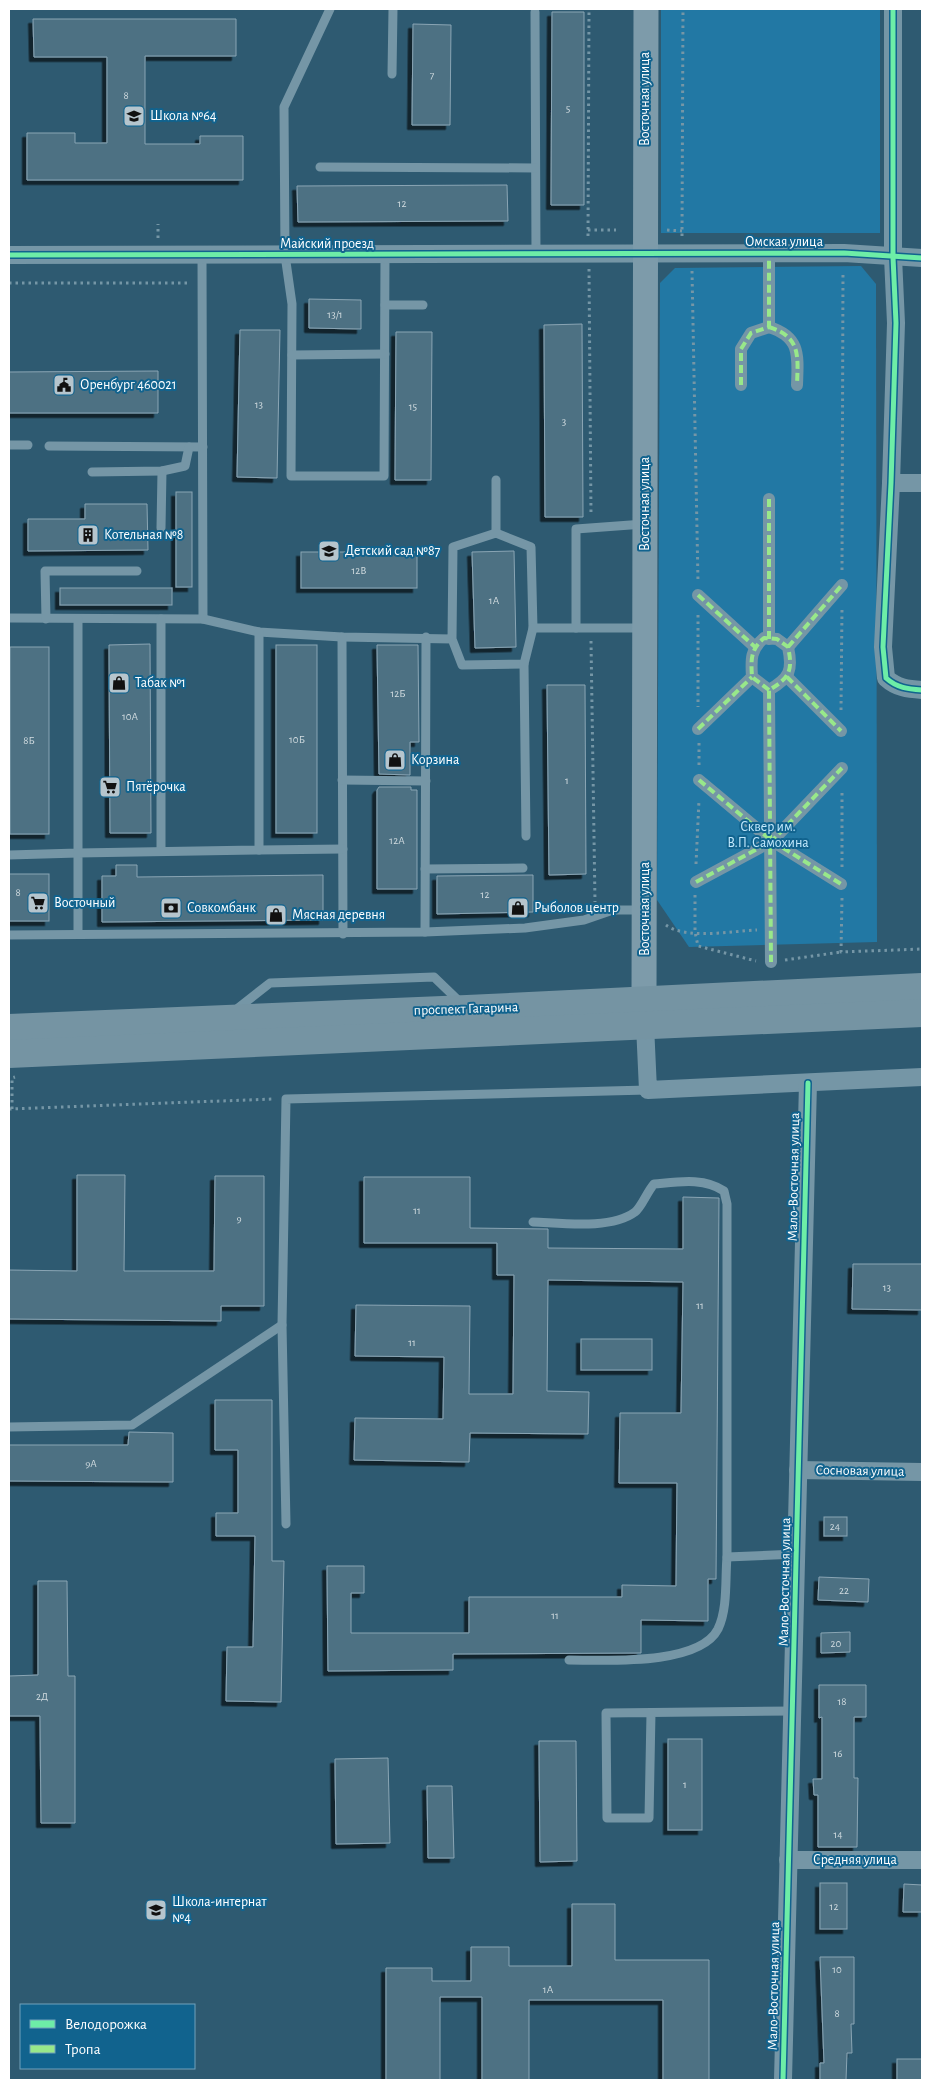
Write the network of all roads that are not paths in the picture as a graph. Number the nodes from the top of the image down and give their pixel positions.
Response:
1 (330, 9) edge
2 (394, 9) edge
3 (646, 9) edge
4 (893, 9) edge
5 (535, 12) dead end
6 (392, 74) dead end
7 (320, 168) dead end
8 (535, 168) junction
9 (645, 253) junction
10 (9, 255) edge
11 (202, 255) junction
12 (285, 255) junction
13 (385, 255) junction
14 (536, 255) junction
15 (893, 257) junction
16 (922, 258) edge
17 (769, 259) dead end
18 (385, 305) junction
19 (423, 305) dead end
20 (769, 327) junction
21 (385, 354) junction
22 (292, 355) junction
23 (741, 385) dead end
24 (798, 385) dead end
25 (9, 445) edge
26 (28, 445) dead end
27 (49, 446) dead end
28 (189, 447) junction
29 (203, 447) junction
30 (162, 471) junction
31 (92, 472) dead end
32 (496, 480) dead end
33 (891, 483) junction
34 (922, 483) edge
35 (769, 499) dead end
36 (645, 524) junction
37 (162, 528) dead end
38 (496, 533) junction
39 (137, 571) dead end
40 (842, 585) dead end
41 (698, 595) dead end
42 (9, 618) edge
43 (46, 619) junction
44 (78, 619) junction
45 (160, 619) junction
46 (203, 619) junction
47 (533, 628) junction
48 (576, 628) junction
49 (644, 628) junction
50 (259, 632) junction
51 (342, 637) junction
52 (426, 637) junction
53 (452, 639) junction
54 (769, 639) junction
55 (754, 646) junction
56 (788, 647) junction
57 (524, 664) junction
58 (752, 677) junction
59 (787, 677) junction
60 (770, 690) junction
61 (922, 690) edge
62 (698, 729) dead end
63 (842, 732) dead end
64 (842, 768) dead end
65 (342, 780) junction
66 (699, 780) dead end
67 (426, 781) junction
68 (526, 836) dead end
69 (772, 841) junction
70 (343, 849) junction
71 (259, 850) junction
72 (160, 851) junction
73 (78, 853) junction
74 (9, 855) edge
75 (523, 868) dead end
76 (425, 869) junction
77 (696, 882) dead end
78 (842, 884) road end
79 (645, 910) junction
80 (425, 932) junction
81 (78, 934) junction
82 (343, 934) junction
83 (9, 935) edge
84 (771, 962) dead end
85 (922, 987) edge
86 (645, 1013) junction
87 (922, 1013) edge
88 (9, 1028) edge
89 (10, 1066) edge
90 (922, 1077) edge
91 (808, 1083) junction
92 (648, 1090) junction
93 (533, 1222) dead end
94 (282, 1325) junction
95 (9, 1427) edge
96 (798, 1470) junction
97 (922, 1472) edge
98 (286, 1524) dead end
99 (797, 1554) junction
100 (726, 1557) junction
101 (569, 1660) dead end
102 (793, 1711) junction
103 (651, 1713) junction
104 (788, 1860) junction
105 (922, 1860) edge
106 (783, 2080) edge

1 - 12 lane
2 - 6 lane
3 - 9 main road, Восточная улица
4 - 15 street
5 - 8 lane
7 - 8 lane
8 - 14 lane
9 - 14 street, Майский проезд
9 - 15 street, Омская улица
9 - 36 main road, Восточная улица
10 - 11 street, Майский проезд
11 - 12 street, Майский проезд
11 - 29 lane
12 - 13 street, Майский проезд
12 - 22 lane
13 - 14 street, Майский проезд
13 - 18 lane
15 - 16 street, Омская улица
15 - 33 street
17 - 20 street
18 - 19 lane
18 - 21 lane
20 - 23 street
20 - 24 street
21 - 22 lane
21 - 22 lane
25 - 26 lane
27 - 28 lane
28 - 29 lane
28 - 30 lane
29 - 46 lane
30 - 31 lane
30 - 37 lane
32 - 38 lane
33 - 34 street
33 - 61 street
35 - 54 street
36 - 48 lane
36 - 49 main road, Восточная улица
38 - 47 lane
38 - 53 lane
39 - 43 lane
40 - 56 street
41 - 55 street
42 - 43 lane
43 - 44 lane
44 - 45 lane
44 - 73 lane
45 - 46 lane
45 - 72 lane
46 - 50 lane
47 - 48 lane
47 - 57 lane
48 - 49 lane
49 - 79 main road, Восточная улица
50 - 51 lane
50 - 71 lane
51 - 52 lane
51 - 65 lane
52 - 53 lane
52 - 67 lane
53 - 57 lane
54 - 55 street
54 - 56 street
55 - 58 street
56 - 59 street
57 - 68 lane
58 - 60 street
58 - 62 street
59 - 60 street
59 - 63 street
60 - 69 street
64 - 69 street
65 - 67 lane
65 - 70 lane
66 - 69 street
67 - 76 lane
69 - 77 street
69 - 78 street
69 - 84 street
70 - 71 lane
70 - 82 lane
71 - 72 lane
72 - 73 lane
73 - 74 lane
73 - 81 lane
75 - 76 lane
76 - 80 lane
79 - 80 lane
79 - 86 main road, Восточная улица
80 - 82 lane
81 - 82 lane
81 - 83 lane
85 - 86 main road, проспект Гагарина
86 - 87 main road, проспект Гагарина
86 - 88 main road, проспект Гагарина
86 - 89 main road, проспект Гагарина
86 - 92 street
90 - 91 street
91 - 92 street
91 - 96 street, Мало-Восточная улица
92 - 94 lane
93 - 100 lane
94 - 95 lane
94 - 98 lane
96 - 97 street, Сосновая улица
96 - 99 street, Мало-Восточная улица
99 - 100 lane
99 - 102 street, Мало-Восточная улица
100 - 101 lane
102 - 103 lane
102 - 104 street, Мало-Восточная улица
103 - 103 lane
104 - 105 street, Средняя улица
104 - 106 street, Мало-Восточная улица

